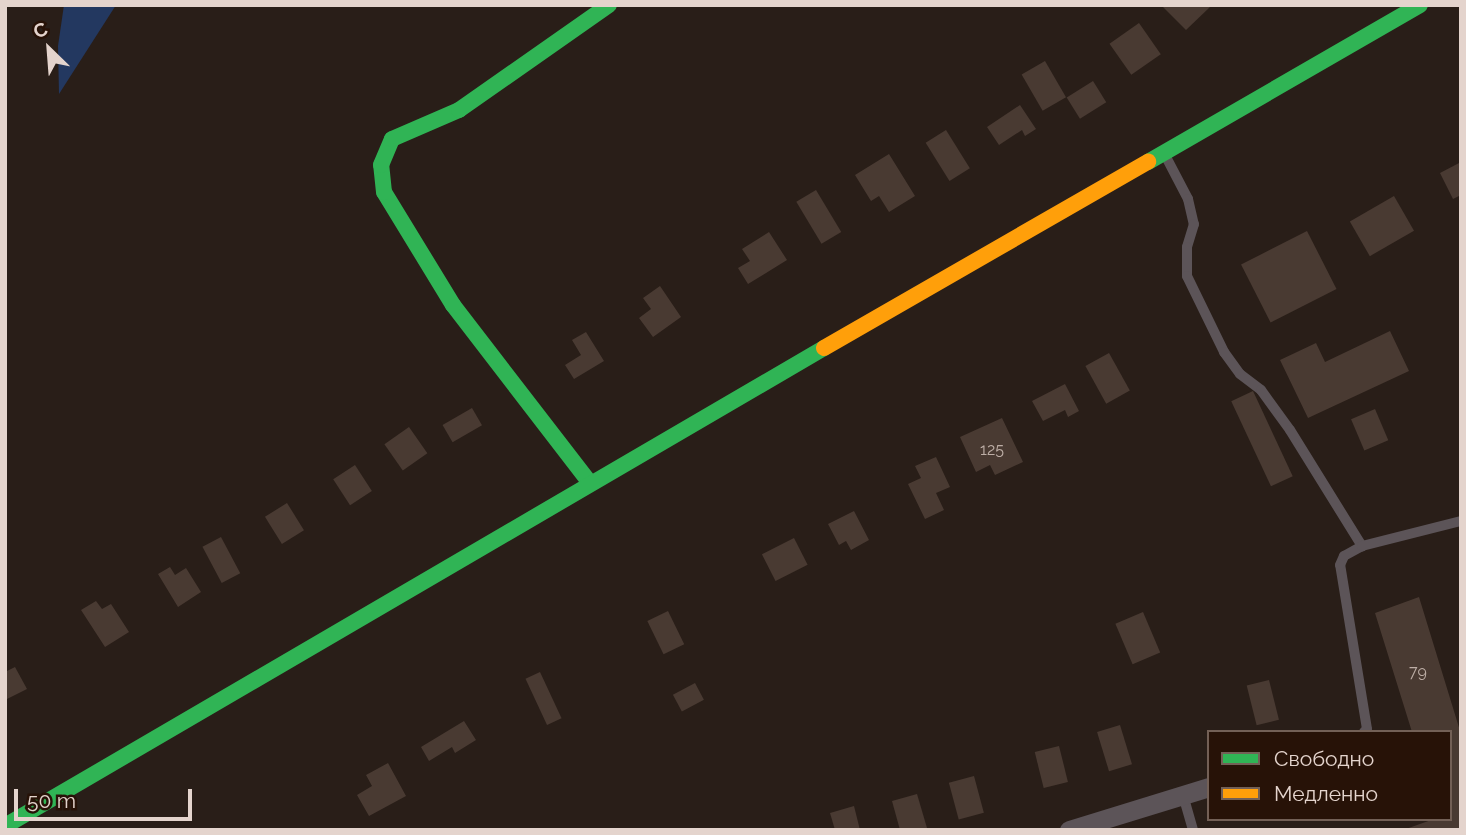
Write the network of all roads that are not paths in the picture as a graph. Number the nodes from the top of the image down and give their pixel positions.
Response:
1 (609, 5) edge
2 (1420, 5) edge
3 (1164, 153) junction
4 (590, 483) junction
5 (1461, 521) edge
6 (1362, 546) junction
7 (1366, 730) edge
8 (1207, 788) edge
9 (1183, 795) junction
10 (5, 827) edge
11 (1069, 830) edge
12 (1193, 830) edge

1 - 4 street
2 - 3 street
3 - 4 street
3 - 6 lane
4 - 10 street
5 - 6 lane
6 - 7 lane
8 - 9 street
9 - 11 street
9 - 12 lane

